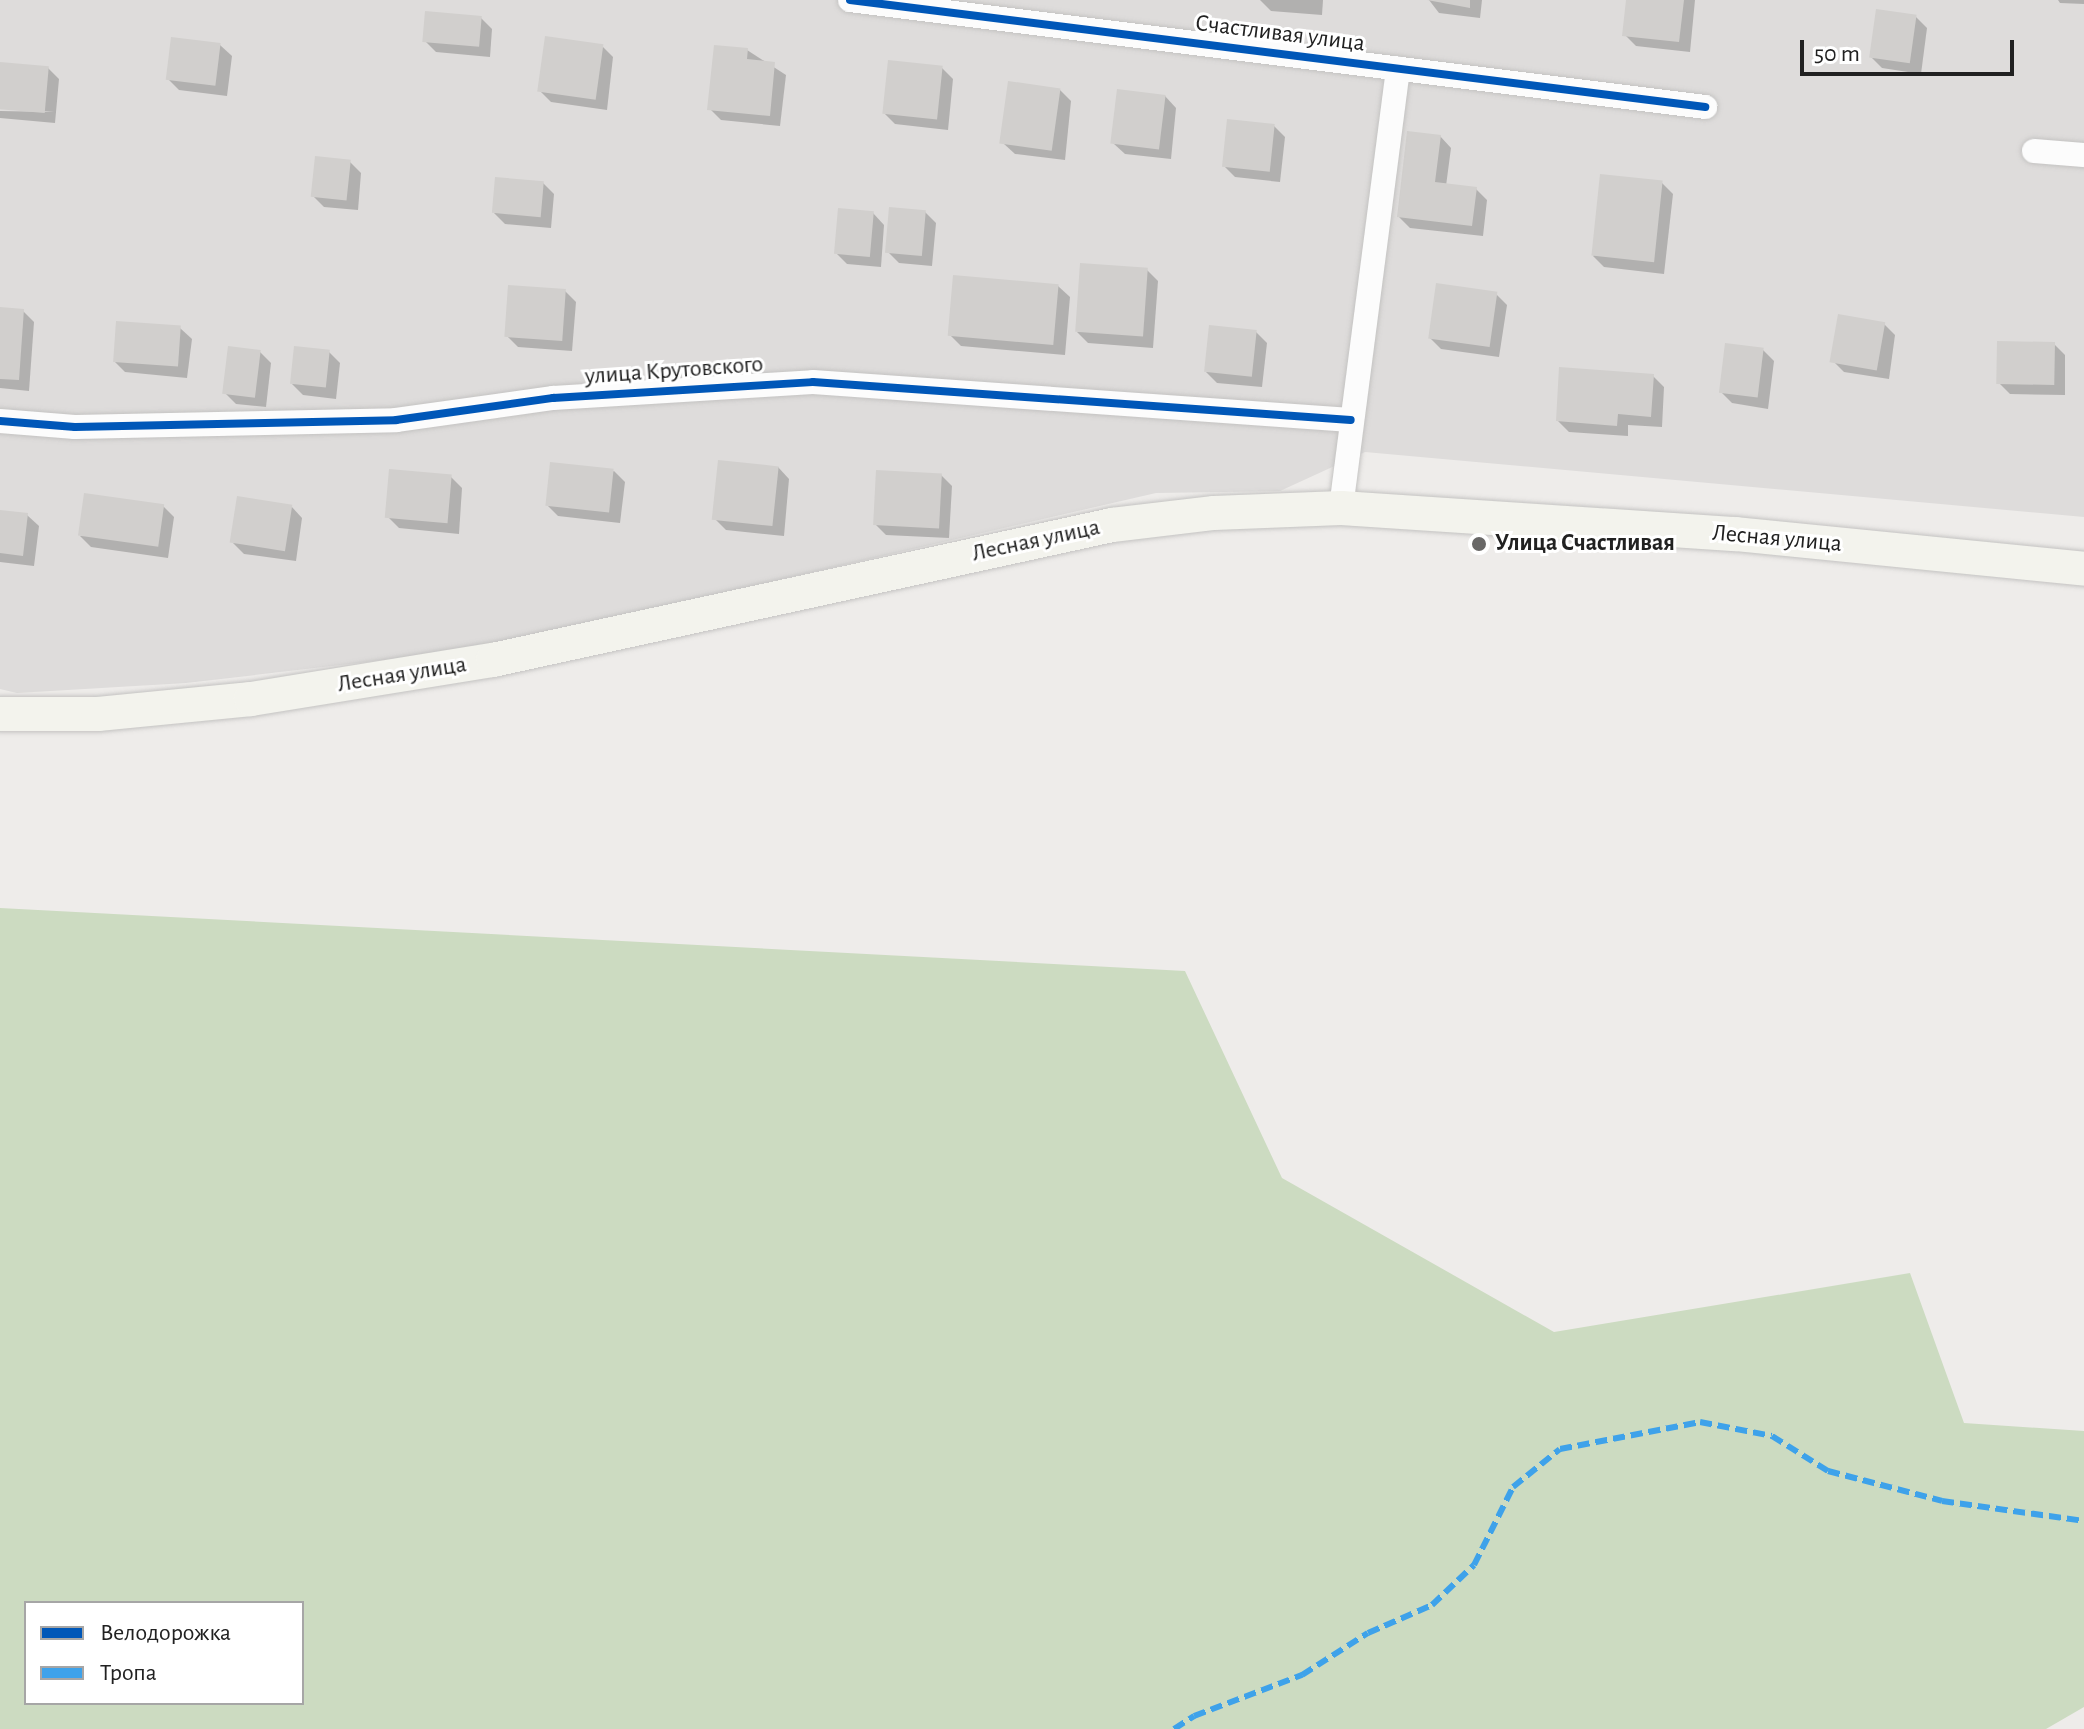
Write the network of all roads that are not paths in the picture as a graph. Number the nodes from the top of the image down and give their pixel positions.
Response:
1 (850, 0) edge
2 (1398, 69) junction
3 (1705, 107) dead end
4 (2034, 151) dead end
5 (2084, 155) edge
6 (1351, 420) junction
7 (0, 421) edge
8 (1341, 508) junction
9 (2084, 569) edge
10 (0, 714) edge

1 - 2 street, Счастливая улица
2 - 3 street, Счастливая улица
2 - 6 street
4 - 5 street
6 - 7 street, улица Крутовского
6 - 8 street
8 - 9 main road, Лесная улица
8 - 10 main road, Лесная улица

